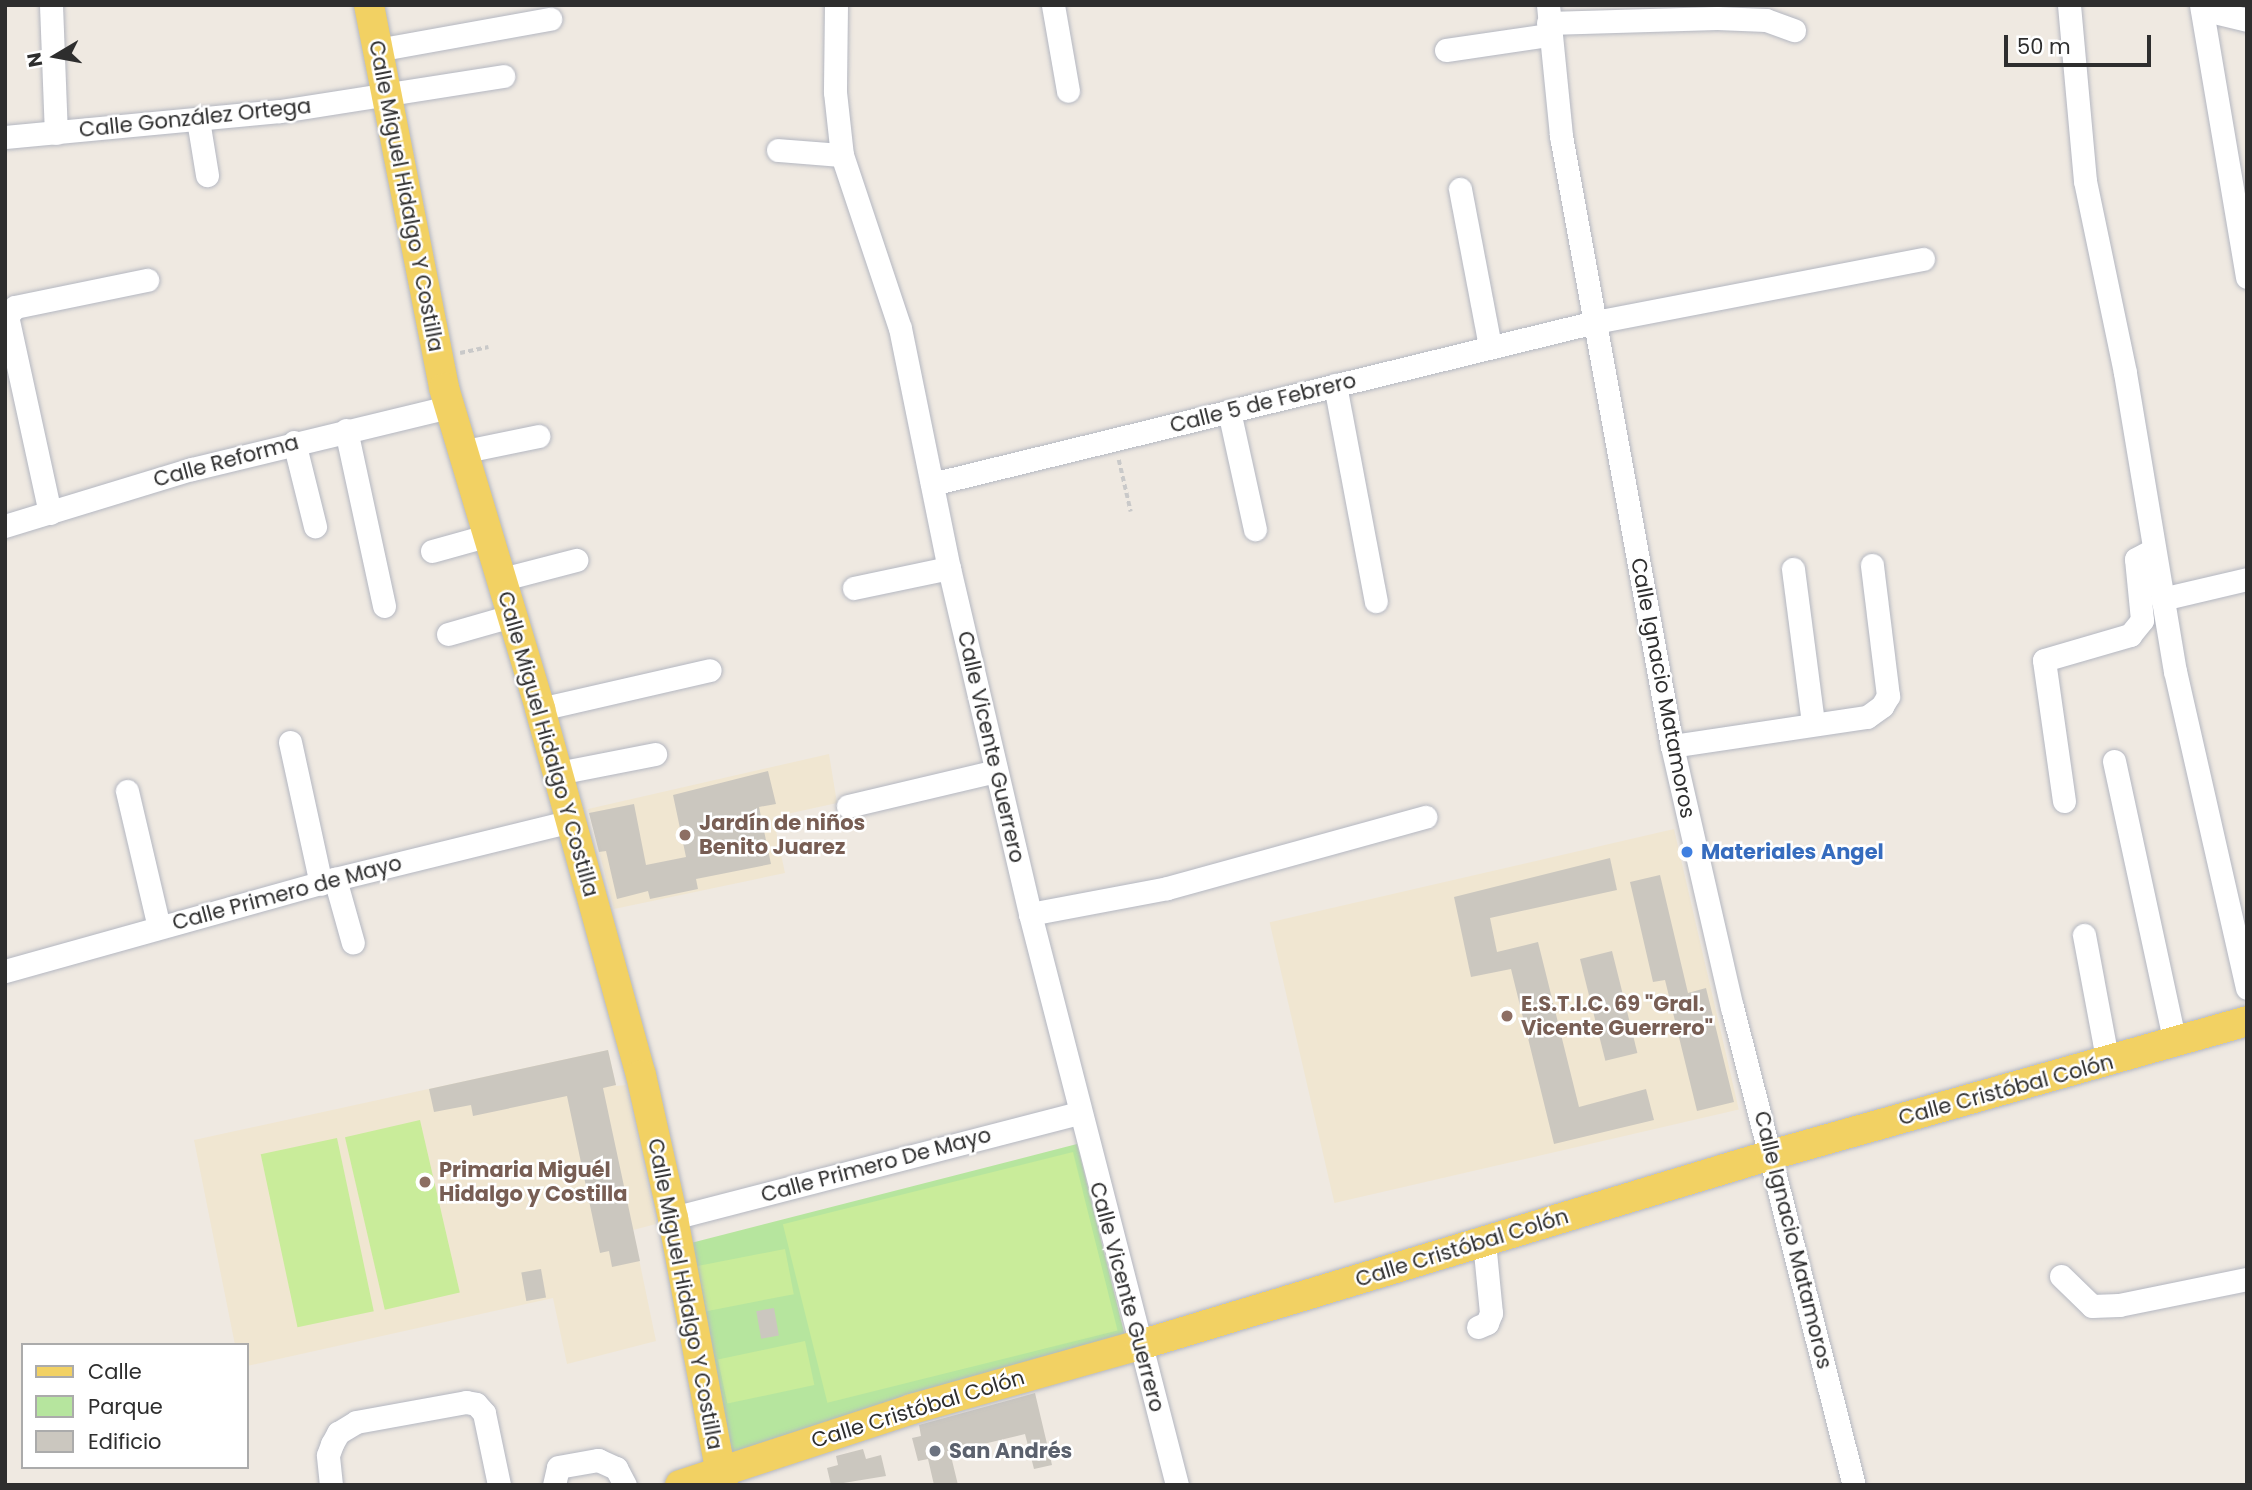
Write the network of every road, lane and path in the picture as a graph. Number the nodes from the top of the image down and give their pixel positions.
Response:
1 (51, 5) edge
2 (369, 5) edge
3 (836, 5) edge
4 (1053, 5) edge
5 (2069, 5) edge
6 (2202, 7) edge
7 (550, 19) dead end
8 (2247, 20) edge
9 (1548, 21) edge
10 (1794, 30) dead end
11 (377, 50) junction
12 (1446, 50) dead end
13 (503, 76) dead end
14 (1068, 91) dead end
15 (385, 96) junction
16 (198, 120) junction
17 (56, 133) junction
18 (5, 137) edge
19 (778, 150) dead end
20 (842, 155) junction
21 (207, 175) dead end
22 (1460, 190) dead end
23 (1923, 259) dead end
24 (2247, 277) edge
25 (147, 279) dead end
26 (1594, 322) junction
27 (1490, 346) junction
28 (1335, 385) junction
29 (449, 407) junction
30 (1229, 411) junction
31 (346, 430) junction
32 (538, 436) dead end
33 (1114, 440) junction
34 (294, 442) junction
35 (461, 452) junction
36 (932, 484) junction
37 (1131, 512) dead end
38 (50, 513) junction
39 (5, 526) edge
40 (315, 526) dead end
41 (1255, 529) dead end
42 (486, 536) junction
43 (2153, 550) junction
44 (432, 551) dead end
45 (576, 560) dead end
46 (1872, 565) dead end
47 (949, 568) junction
48 (1793, 569) dead end
49 (2247, 579) edge
50 (499, 580) junction
51 (854, 588) dead end
52 (2162, 599) junction
53 (1376, 601) dead end
54 (384, 606) dead end
55 (511, 616) junction
56 (448, 634) dead end
57 (710, 670) dead end
58 (540, 709) junction
59 (1813, 724) junction
60 (290, 742) dead end
61 (1672, 746) junction
62 (655, 754) dead end
63 (2115, 761) dead end
64 (996, 771) junction
65 (558, 773) junction
66 (127, 791) dead end
67 (2064, 801) dead end
68 (848, 806) dead end
69 (1425, 817) dead end
70 (571, 821) junction
71 (328, 881) junction
72 (1030, 914) junction
73 (159, 927) junction
74 (2084, 935) dead end
75 (353, 943) dead end
76 (5, 971) edge
77 (2247, 988) edge
78 (2247, 1021) edge
79 (2175, 1043) junction
80 (2108, 1063) junction
81 (1078, 1113) junction
82 (1771, 1155) junction
83 (673, 1218) junction
84 (1484, 1241) junction
85 (2061, 1276) dead end
86 (2247, 1279) edge
87 (1478, 1327) dead end
88 (1140, 1345) junction
89 (721, 1479) edge
90 (331, 1485) edge
91 (499, 1485) edge
92 (554, 1485) edge
93 (625, 1485) edge
94 (680, 1485) edge
95 (1177, 1485) edge
96 (1854, 1485) edge

1 - 17 street
2 - 11 main road, Calle Miguel Hidalgo Y Costilla
3 - 20 street, Calle Vicente Guerrero
4 - 14 street
5 - 43 street
6 - 8 street
6 - 24 street
7 - 11 street
9 - 10 street
9 - 12 street
9 - 26 street, Calle Ignacio Matamoros
11 - 15 main road, Calle Miguel Hidalgo Y Costilla
13 - 15 street, Calle González Ortega
15 - 16 street, Calle González Ortega
15 - 29 main road, Calle Miguel Hidalgo Y Costilla
16 - 17 street, Calle González Ortega
16 - 21 street
17 - 18 street, Calle González Ortega
19 - 20 street
20 - 36 street, Calle Vicente Guerrero
22 - 27 street
23 - 26 street, Calle 5 de Febrero
25 - 38 street
26 - 27 street, Calle 5 de Febrero
26 - 61 street, Calle Ignacio Matamoros
27 - 28 street, Calle 5 de Febrero
28 - 30 street, Calle 5 de Febrero
28 - 53 street
29 - 31 street, Calle Reforma
29 - 35 main road, Calle Miguel Hidalgo Y Costilla
30 - 33 street, Calle 5 de Febrero
30 - 41 street
31 - 34 street, Calle Reforma
31 - 54 street
32 - 35 street
33 - 36 street, Calle 5 de Febrero
33 - 37 path
34 - 38 street, Calle Reforma
34 - 40 street
35 - 42 main road, Calle Miguel Hidalgo Y Costilla
36 - 47 street, Calle Vicente Guerrero
38 - 39 street, Calle Reforma
42 - 44 street
42 - 50 main road, Calle Miguel Hidalgo Y Costilla
43 - 52 street
43 - 67 street
45 - 50 street
46 - 59 street
47 - 51 street
47 - 64 street, Calle Vicente Guerrero
48 - 59 street
49 - 52 street
50 - 55 main road, Calle Miguel Hidalgo Y Costilla
52 - 77 street
55 - 56 street
55 - 58 main road, Calle Miguel Hidalgo Y Costilla
57 - 58 street
58 - 65 main road, Calle Miguel Hidalgo Y Costilla
59 - 61 street
60 - 71 street
61 - 82 street, Calle Ignacio Matamoros
62 - 65 street
63 - 79 street
64 - 68 street
64 - 72 street, Calle Vicente Guerrero
65 - 70 main road, Calle Miguel Hidalgo Y Costilla
66 - 73 street
69 - 72 street
70 - 71 street, Calle Primero de Mayo
70 - 83 main road, Calle Miguel Hidalgo Y Costilla
71 - 73 street, Calle Primero de Mayo
71 - 75 street
72 - 81 street, Calle Vicente Guerrero
73 - 76 street, Calle Primero de Mayo
74 - 80 street
78 - 79 main road, Calle Cristóbal Colón
79 - 80 main road, Calle Cristóbal Colón
80 - 82 main road, Calle Cristóbal Colón
81 - 83 street, Calle Primero De Mayo
81 - 88 street, Calle Vicente Guerrero
82 - 84 main road, Calle Cristóbal Colón
82 - 96 street, Calle Ignacio Matamoros
83 - 89 main road, Calle Miguel Hidalgo Y Costilla
84 - 87 street
84 - 88 main road, Calle Cristóbal Colón
85 - 86 street
88 - 89 main road, Calle Cristóbal Colón
88 - 95 street, Calle Vicente Guerrero
89 - 94 main road, Calle Cristóbal Colón
90 - 91 street
92 - 93 street

